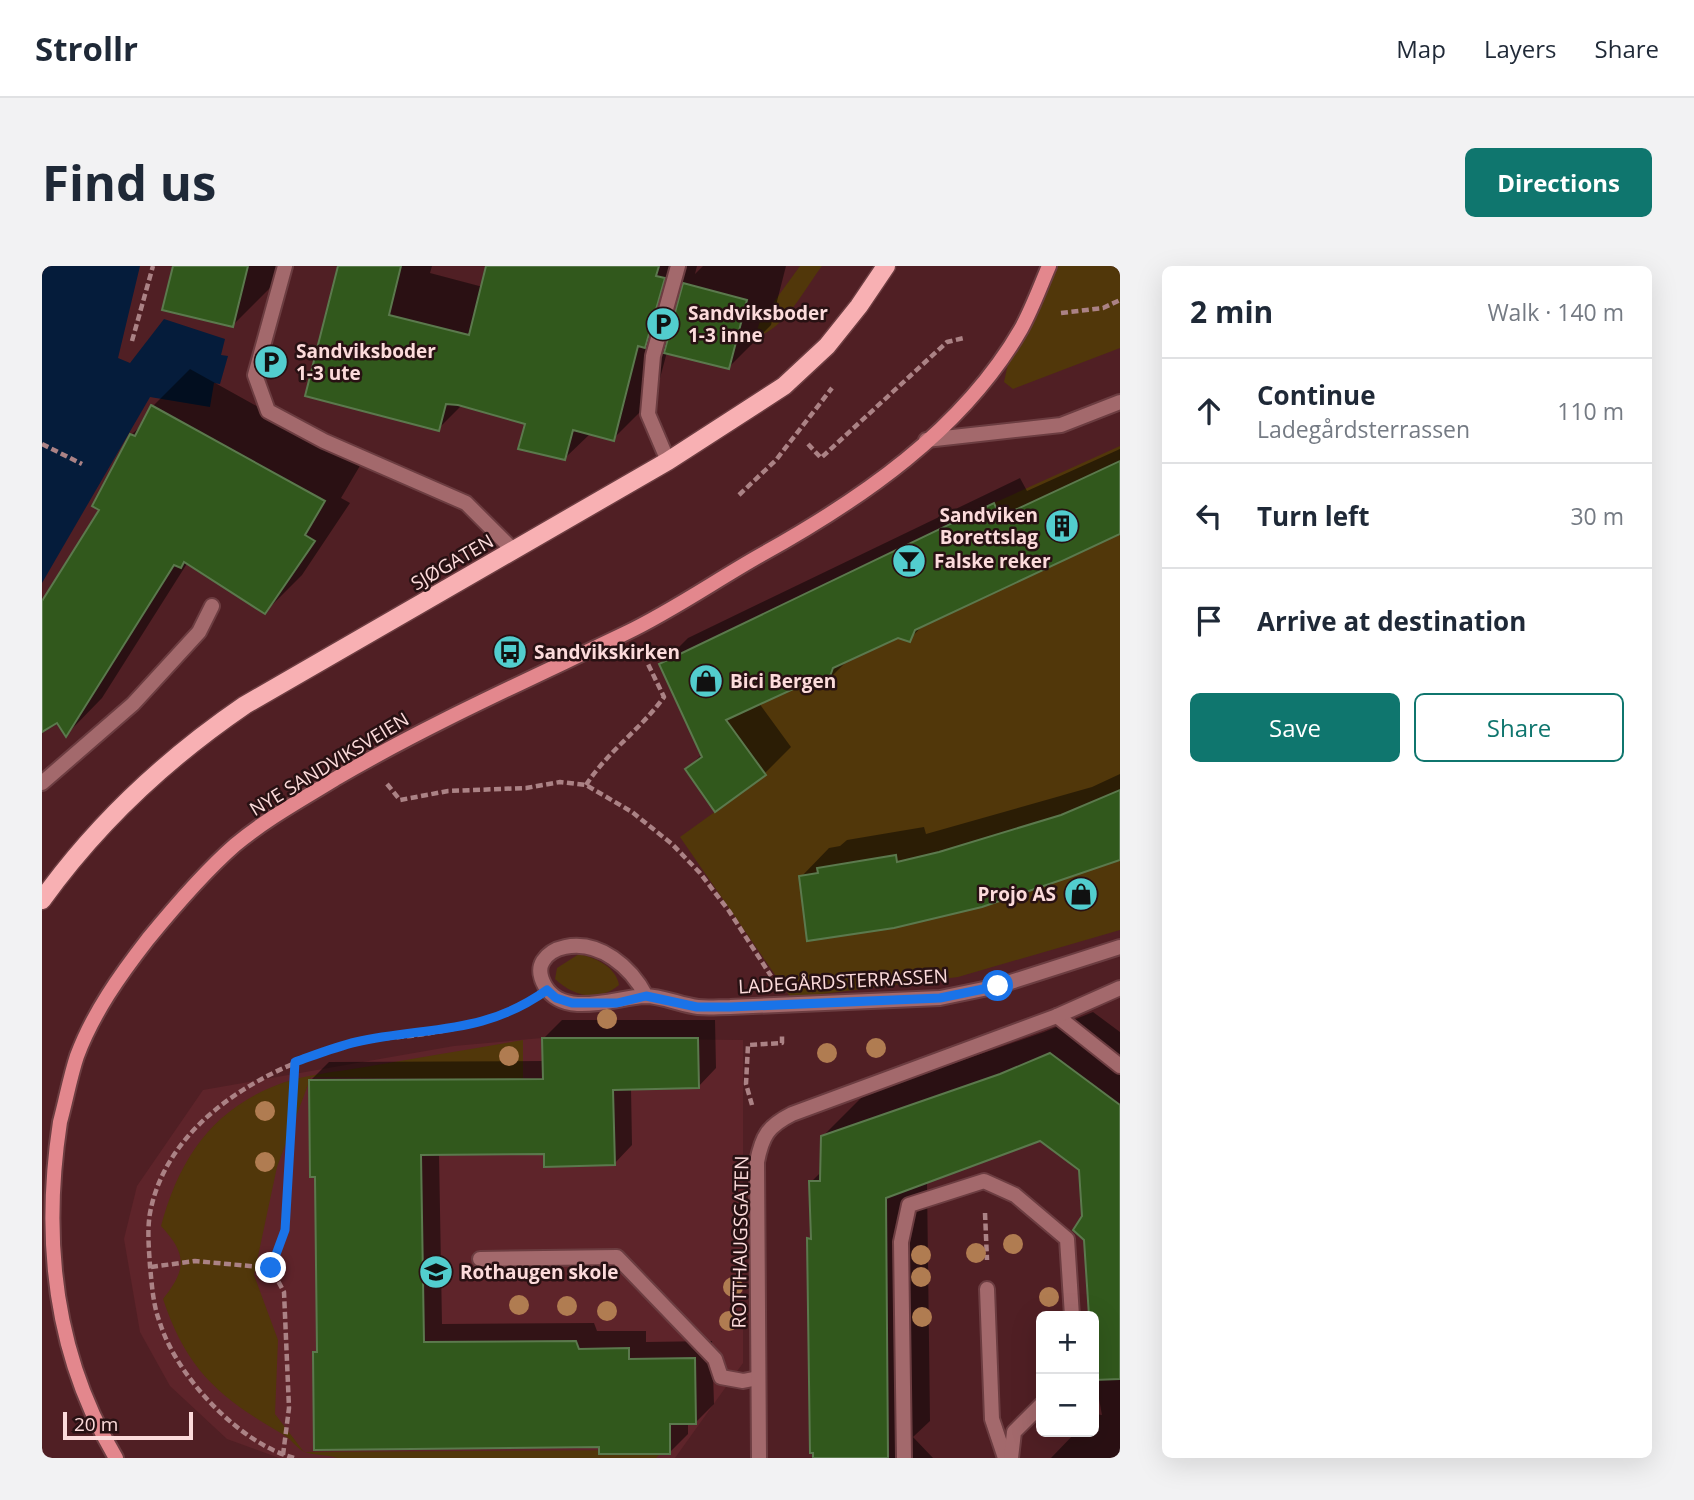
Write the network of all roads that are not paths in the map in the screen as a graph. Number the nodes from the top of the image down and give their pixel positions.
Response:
1 (285, 266) edge
2 (678, 266) edge
3 (886, 266) edge
4 (1049, 266) edge
5 (1120, 402) edge
6 (926, 440) junction
7 (668, 461) junction
8 (514, 551) junction
9 (212, 606) dead end
10 (42, 783) edge
11 (42, 900) edge
12 (1120, 947) edge
13 (1120, 988) edge
14 (646, 996) junction
15 (1057, 1016) junction
16 (1120, 1066) edge
17 (480, 1259) dead end
18 (987, 1289) dead end
19 (1072, 1311) edge
20 (758, 1378) junction
21 (1036, 1410) edge
22 (116, 1458) edge
23 (759, 1458) edge
24 (904, 1458) edge
25 (1005, 1458) edge
26 (1010, 1458) edge

1 - 8 street
2 - 7 street
3 - 7 main road, SJØGATEN
4 - 6 main road, NYE SANDVIKSVEIEN
5 - 6 street
6 - 22 main road, NYE SANDVIKSVEIEN
7 - 8 main road, SJØGATEN
8 - 11 main road, SJØGATEN
9 - 10 street
12 - 14 street, LADEGÅRDSTERRASSEN
13 - 15 street, ROTTHAUGSGATEN
14 - 14 street, LADEGÅRDSTERRASSEN
15 - 16 street
15 - 20 street, ROTTHAUGSGATEN
17 - 20 street
18 - 25 street
19 - 24 street
20 - 23 street, ROTTHAUGSGATEN
21 - 26 street

